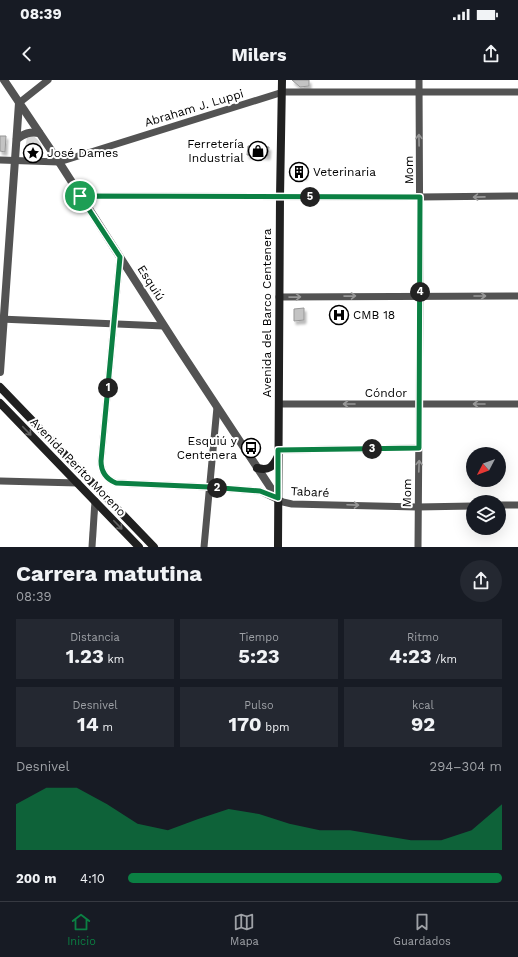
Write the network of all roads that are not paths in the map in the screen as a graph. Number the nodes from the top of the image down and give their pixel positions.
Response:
1 (4, 80) edge
2 (48, 80) edge
3 (282, 80) edge
4 (419, 80) edge
5 (282, 92) junction
6 (419, 92) junction
7 (518, 92) edge
8 (19, 103) junction
9 (39, 133) junction
10 (17, 139) junction
11 (0, 160) edge
12 (15, 161) junction
13 (59, 162) junction
14 (80, 196) junction
15 (518, 196) edge
16 (280, 197) junction
17 (420, 197) junction
18 (120, 257) junction
19 (420, 296) junction
20 (518, 296) edge
21 (280, 297) junction
22 (2, 319) edge
23 (114, 323) junction
24 (164, 326) junction
25 (0, 372) edge
26 (0, 387) edge
27 (0, 403) edge
28 (279, 404) junction
29 (419, 404) junction
30 (518, 404) edge
31 (217, 407) junction
32 (419, 448) junction
33 (278, 453) junction
34 (257, 468) junction
35 (0, 481) edge
36 (78, 484) junction
37 (209, 487) junction
38 (278, 498) junction
39 (95, 501) junction
40 (506, 505) edge
41 (518, 505) edge
42 (466, 506) edge
43 (417, 507) junction
44 (92, 547) edge
45 (139, 547) edge
46 (154, 547) edge
47 (204, 547) edge
48 (278, 547) edge
49 (418, 547) edge

1 - 8 street, Esquiú
2 - 8 street
3 - 5 main road, Avenida del Barco Centenera
4 - 6 street, Mom
5 - 6 street, Abraham J. Luppi
5 - 13 street, Abraham J. Luppi
5 - 16 main road, Avenida del Barco Centenera
6 - 7 street, Abraham J. Luppi
17 -> 6 street, Mom
8 - 9 street, Esquiú
8 - 10 street
9 - 10 street
9 - 13 street, Esquiú
10 - 12 street
11 - 12 street, Abraham J. Luppi
12 - 13 street, Abraham J. Luppi
12 - 22 street
13 - 14 street, Esquiú
14 - 16 street
14 - 18 street, Esquiú
15 -> 17 street
16 - 17 street
16 - 21 main road, Avenida del Barco Centenera
17 - 19 street, Mom
18 - 23 street
18 - 24 street, Esquiú
19 -> 20 street
21 -> 19 street
19 - 29 street, Mom
21 - 28 main road, Avenida del Barco Centenera
22 - 23 street
22 - 25 street
23 - 24 street
23 - 37 street, Tabaré
24 - 31 street, Esquiú
26 - 46 main road, Avenida Perito Moreno
27 -> 36 main road, Avenida Perito Moreno
29 -> 28 street, Cóndor
28 - 33 main road, Avenida del Barco Centenera
30 -> 29 street, Cóndor
29 - 32 street, Mom
31 - 34 street, Esquiú
31 - 37 street
32 - 33 street
43 -> 32 street, Mom
33 - 34 main road
33 - 38 main road, Avenida del Barco Centenera
34 - 38 street, Esquiú
35 - 36 street
36 - 39 main road, Avenida Perito Moreno
37 - 38 street, Tabaré
37 - 47 street
38 -> 43 street, Tabaré
38 - 48 main road, Avenida del Barco Centenera
39 - 44 street
39 -> 45 main road, Avenida Perito Moreno
40 - 41 street
42 - 43 street, Tabaré
43 - 49 street, Mom

